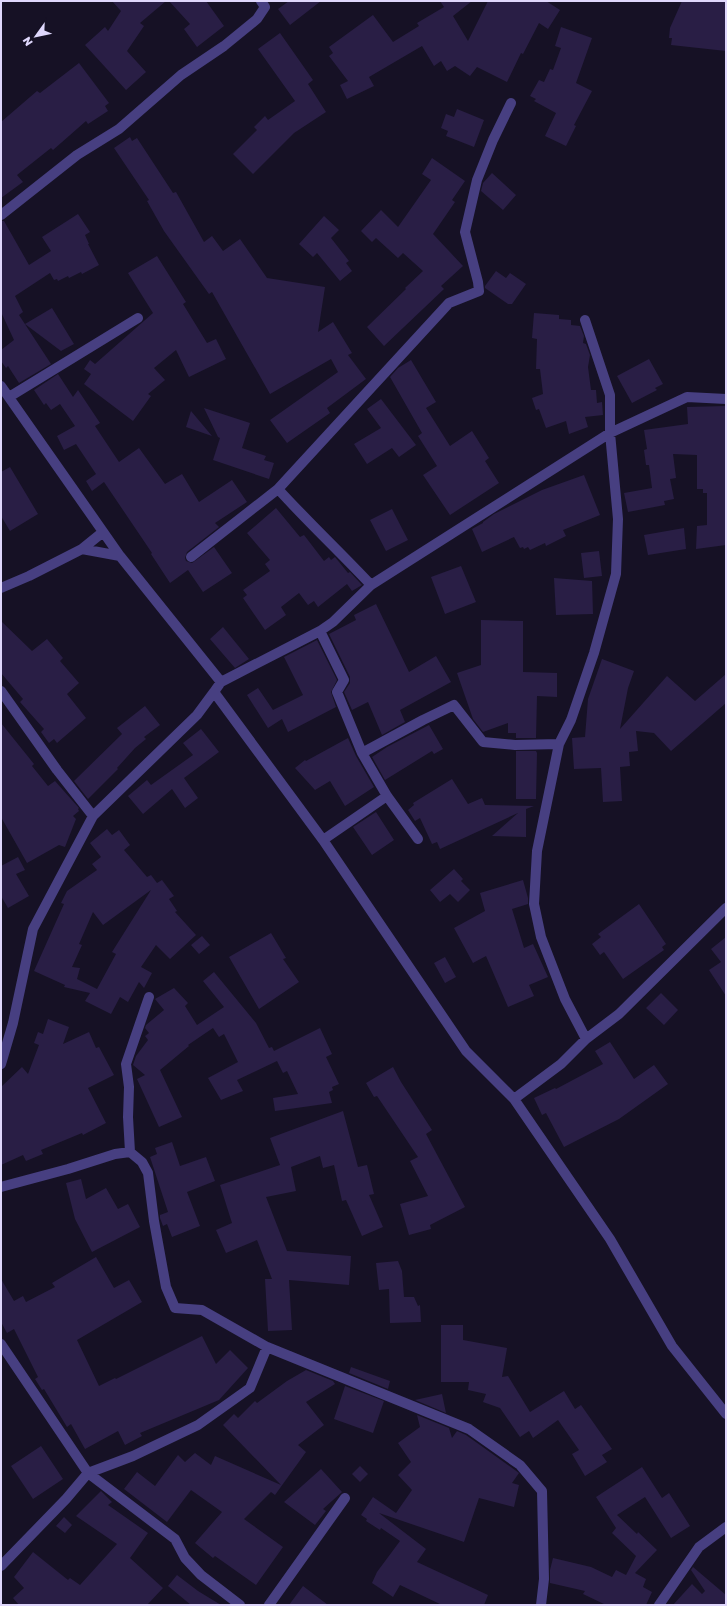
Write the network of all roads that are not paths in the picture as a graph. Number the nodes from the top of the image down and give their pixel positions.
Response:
1 (261, 1) edge
2 (512, 103) dead end
3 (1, 215) edge
4 (138, 318) dead end
5 (585, 320) dead end
6 (1, 386) edge
7 (9, 397) junction
8 (726, 400) edge
9 (610, 433) junction
10 (278, 489) junction
11 (103, 532) junction
12 (82, 549) junction
13 (120, 556) junction
14 (191, 557) dead end
15 (371, 585) junction
16 (1, 588) edge
17 (320, 631) junction
18 (221, 682) junction
19 (1, 691) edge
20 (214, 692) junction
21 (559, 744) junction
22 (362, 753) junction
23 (387, 796) junction
24 (93, 816) junction
25 (418, 839) dead end
26 (323, 840) junction
27 (726, 908) edge
28 (149, 997) dead end
29 (586, 1039) junction
30 (1, 1064) edge
31 (514, 1099) junction
32 (130, 1152) junction
33 (1, 1187) edge
34 (1, 1344) edge
35 (267, 1347) junction
36 (726, 1414) edge
37 (88, 1473) junction
38 (345, 1498) dead end
39 (726, 1527) edge
40 (1, 1566) edge
41 (240, 1605) edge
42 (269, 1605) edge
43 (541, 1605) edge
44 (659, 1605) edge

1 - 3 street
2 - 10 street
4 - 7 street
5 - 9 street
6 - 7 street
7 - 11 street
8 - 9 street
9 - 15 street
9 - 21 street
10 - 14 street
10 - 15 street
11 - 12 street
11 - 13 street
12 - 13 street
12 - 16 street
13 - 18 street
15 - 17 street
17 - 18 street
17 - 22 street
18 - 20 street
19 - 24 street
20 - 24 street
20 - 26 street
21 - 22 street
21 - 29 street
22 - 23 street
23 - 25 street
23 - 26 street
24 - 30 street
26 - 31 street
27 - 29 street
28 - 32 street
29 - 31 street
31 - 36 street
32 - 33 street
32 - 35 street
34 - 37 street
35 - 37 street
35 - 43 street
37 - 40 street
37 - 41 street
38 - 42 street
39 - 44 street

